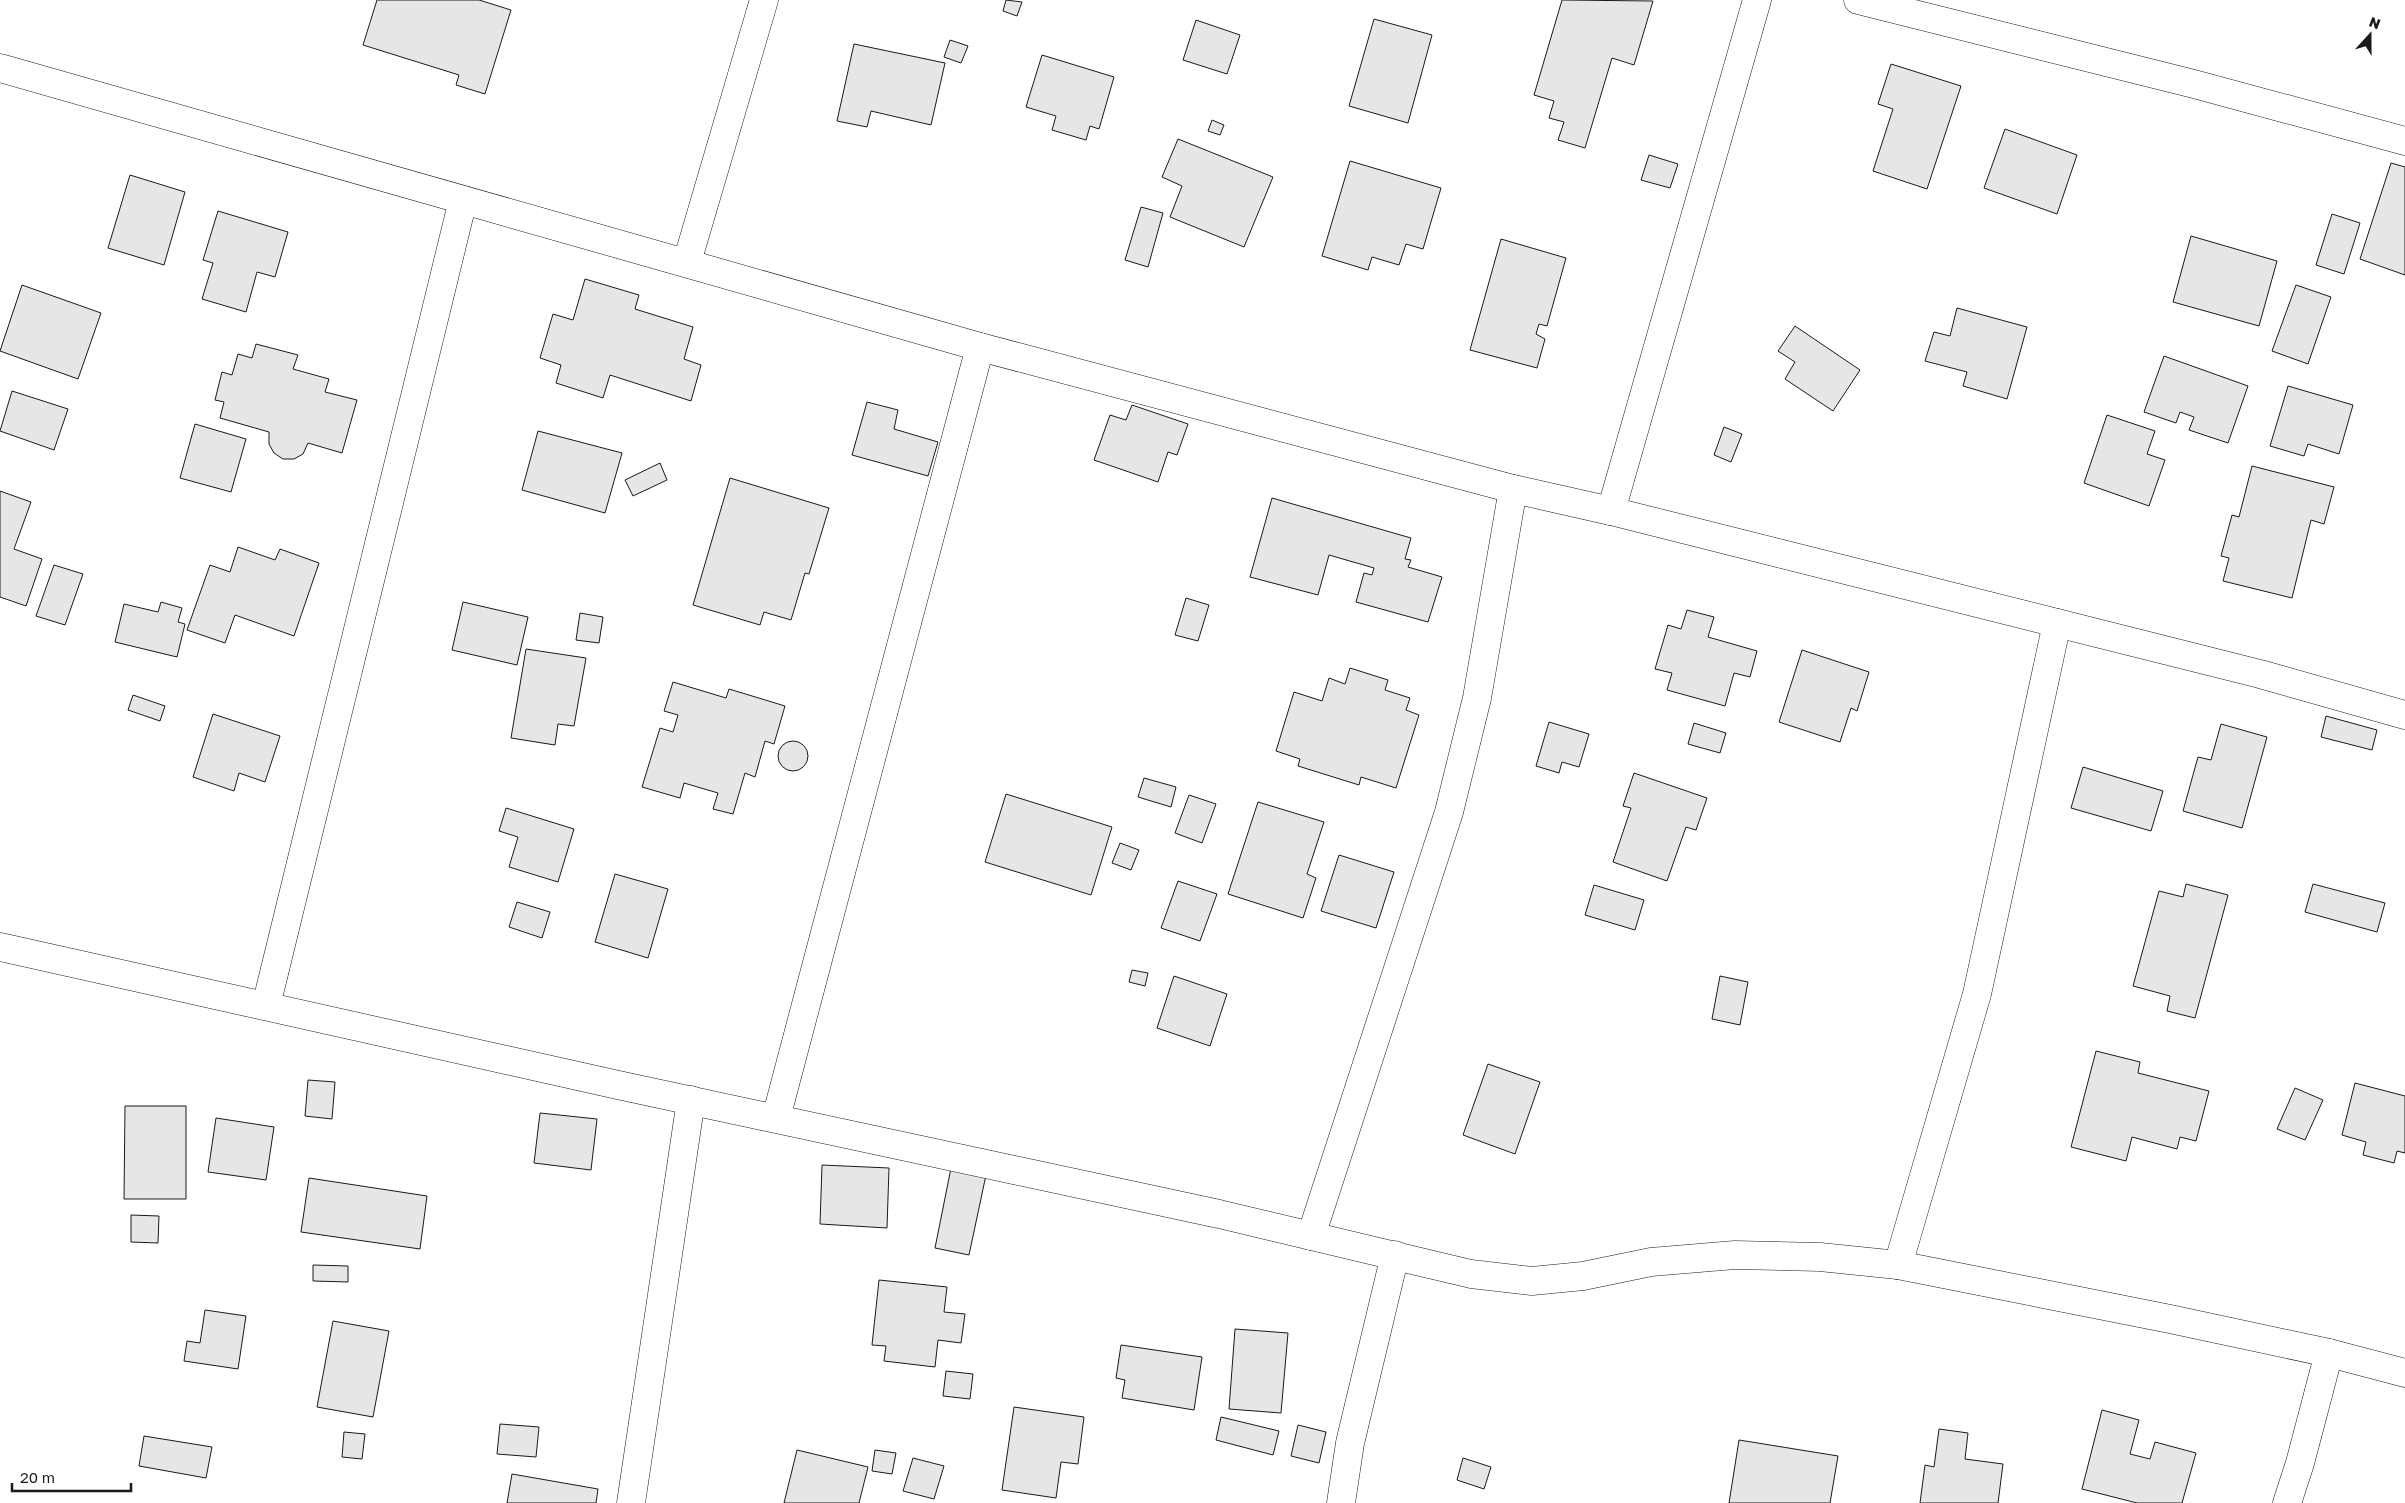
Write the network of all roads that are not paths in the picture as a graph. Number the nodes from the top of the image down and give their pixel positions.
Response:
1 (764, 0) edge
2 (1757, 0) edge
3 (1858, 0) edge
4 (0, 68) edge
5 (2405, 141) edge
6 (462, 200) junction
7 (687, 262) junction
8 (980, 346) junction
9 (1513, 489) junction
10 (1612, 511) junction
11 (2057, 623) junction
12 (2405, 714) edge
13 (0, 947) edge
14 (266, 1006) junction
15 (691, 1100) junction
16 (776, 1118) junction
17 (1311, 1236) junction
18 (1395, 1255) junction
19 (1898, 1265) junction
20 (2329, 1353) junction
21 (2405, 1373) edge
22 (631, 1503) edge
23 (1341, 1503) edge
24 (2287, 1503) edge

1 - 7 street
2 - 10 street
3 - 5 street
4 - 6 street
6 - 7 street
6 - 14 street
7 - 8 street
8 - 9 street
8 - 16 street
9 - 10 street
9 - 17 street
10 - 11 street
11 - 12 street
11 - 19 street
13 - 14 street
14 - 15 street
15 - 16 street
15 - 22 street
16 - 17 street
17 - 18 street
18 - 19 street
18 - 23 street
19 - 20 street
20 - 21 street
20 - 24 street

